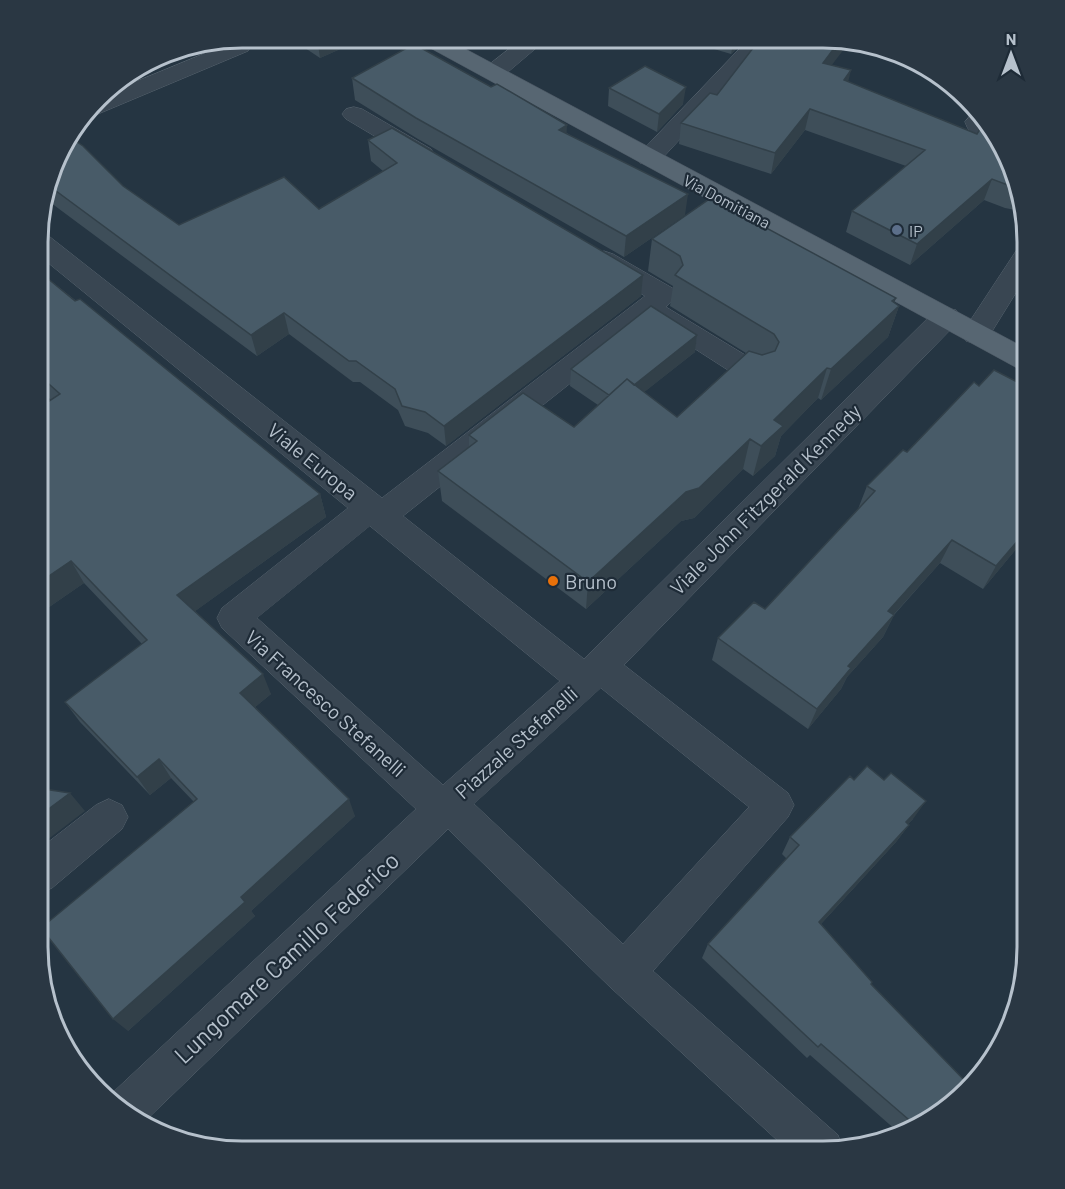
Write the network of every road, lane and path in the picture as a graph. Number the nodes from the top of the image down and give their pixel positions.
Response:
1 (448, 48) edge
2 (524, 48) edge
3 (753, 48) edge
4 (234, 49) edge
5 (494, 72) junction
6 (109, 101) edge
7 (354, 114) dead end
8 (649, 158) junction
9 (444, 166) edge
10 (48, 249) edge
11 (585, 249) edge
12 (1017, 270) edge
13 (648, 308) junction
14 (946, 317) junction
15 (976, 334) junction
16 (1017, 356) edge
17 (755, 374) edge
18 (376, 511) junction
19 (592, 673) junction
20 (445, 807) junction
21 (109, 818) dead end
22 (48, 867) edge
23 (624, 973) junction
24 (130, 1105) edge
25 (811, 1141) edge

1 - 5 main road, Via Domitiana
2 - 5 street
3 - 8 street
4 - 6 street
5 - 8 main road, Via Domitiana
7 - 9 street
8 - 14 main road, Via Domitiana
10 - 18 street, Viale Europa
11 - 13 street
12 - 15 street
13 - 17 street
13 - 18 street
14 - 15 main road, Via Domitiana
14 - 19 street, Viale John Fitzgerald Kennedy
15 - 16 main road, Via Domitiana
18 - 19 street, Viale Europa
18 - 20 street, Via Francesco Stefanelli
19 - 20 street, Piazzale Stefanelli
19 - 23 street, Viale Europa
20 - 23 street
20 - 24 street, Lungomare Camillo Federico
21 - 22 street
23 - 25 street

